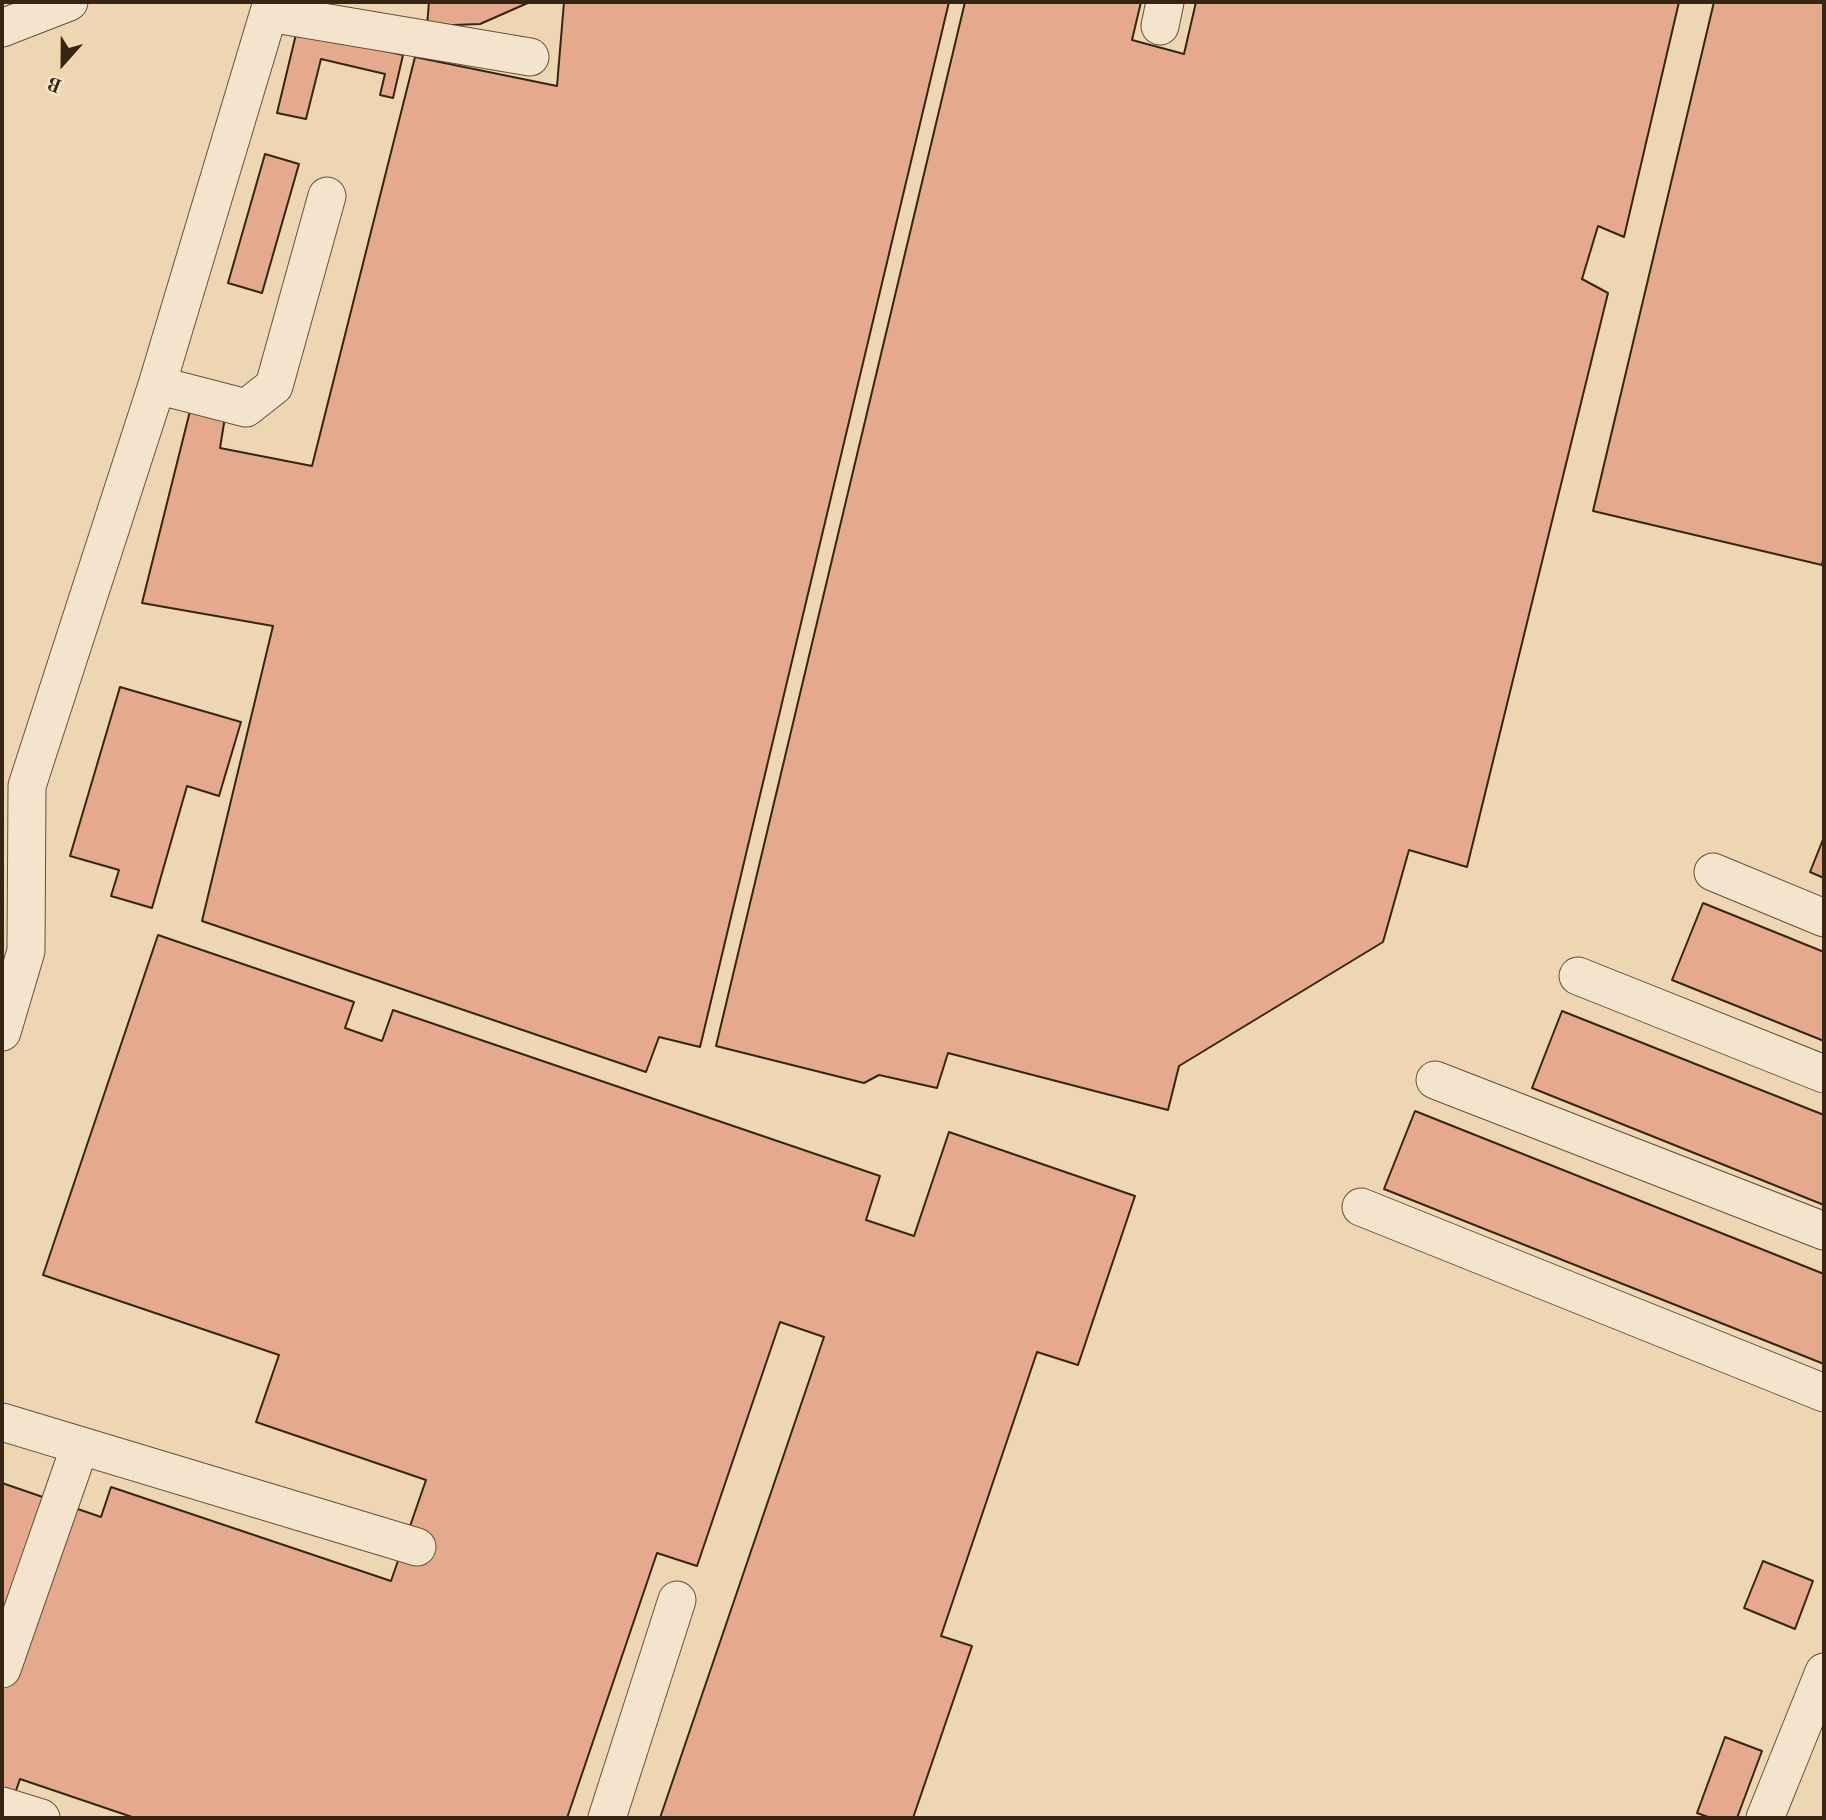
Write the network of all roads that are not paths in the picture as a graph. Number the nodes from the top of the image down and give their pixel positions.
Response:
1 (69, 2) edge
2 (270, 7) edge
3 (2, 28) edge
4 (530, 57) dead end
5 (327, 196) dead end
6 (157, 385) junction
7 (15, 783) edge
8 (1713, 872) dead end
9 (1824, 918) edge
10 (1578, 976) dead end
11 (2, 1032) edge
12 (1824, 1074) edge
13 (1435, 1080) dead end
14 (1361, 1207) dead end
15 (1824, 1231) edge
16 (1824, 1393) edge
17 (2, 1422) edge
18 (80, 1446) junction
19 (417, 1547) dead end
20 (677, 1600) dead end
21 (2, 1669) edge
22 (1824, 1672) edge
23 (2, 1805) edge
24 (41, 1818) edge
25 (607, 1818) edge
26 (1765, 1818) edge

1 - 3 street
2 - 4 street
2 - 6 street
5 - 6 street
6 - 7 street
7 - 11 street
8 - 9 street
10 - 12 street
13 - 15 street
14 - 16 street
17 - 18 street
18 - 19 street
18 - 21 street
20 - 25 street
22 - 26 street
23 - 24 street

